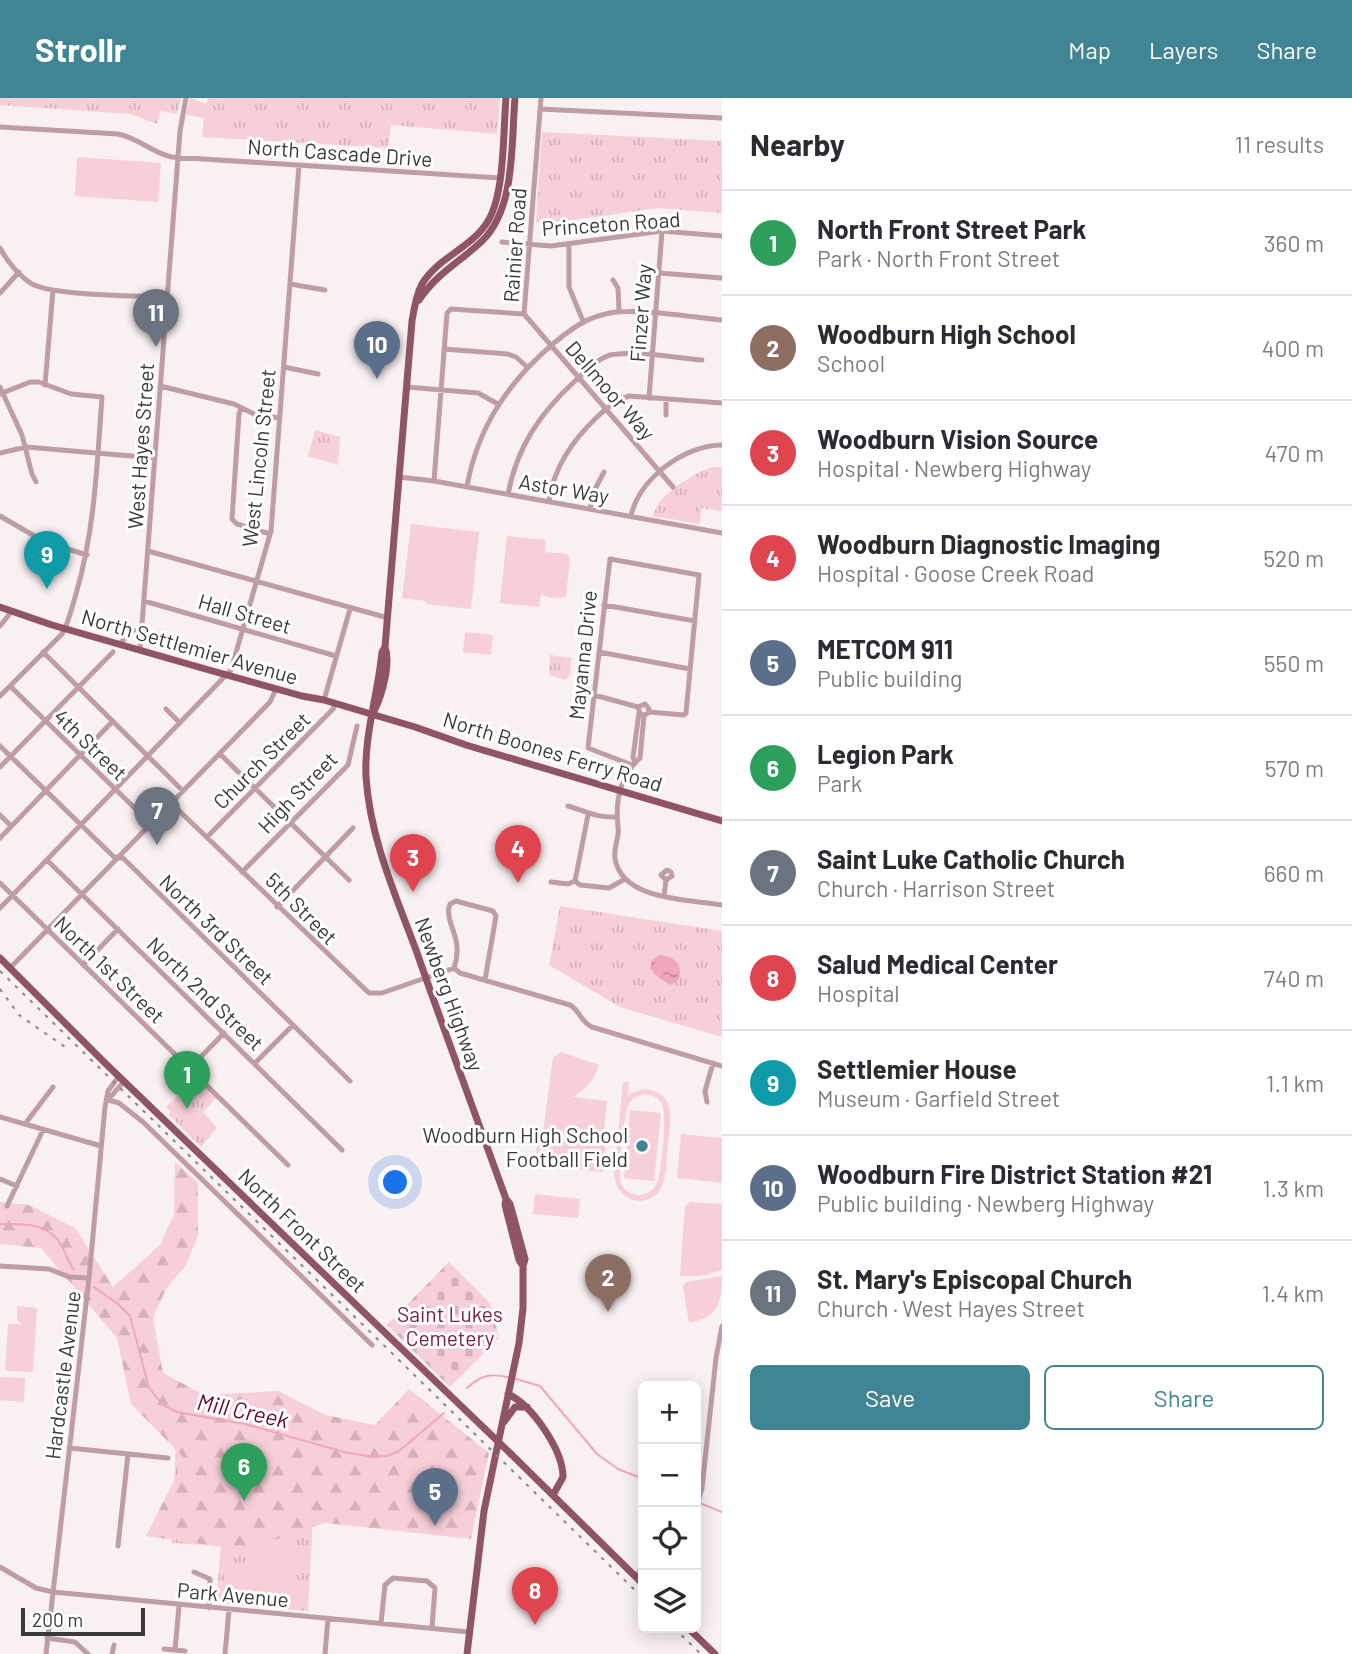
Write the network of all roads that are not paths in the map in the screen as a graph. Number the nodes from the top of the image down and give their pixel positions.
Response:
1 (186, 98) edge
2 (506, 98) edge
3 (515, 98) edge
4 (541, 98) edge
5 (540, 109) junction
6 (722, 118) edge
7 (0, 127) edge
8 (178, 158) junction
9 (299, 165) junction
10 (500, 178) junction
11 (497, 220) junction
12 (662, 231) junction
13 (722, 236) edge
14 (502, 242) dead end
15 (530, 244) junction
16 (569, 244) junction
17 (0, 248) edge
18 (19, 272) junction
19 (659, 273) junction
20 (722, 278) edge
21 (613, 280) dead end
22 (290, 284) junction
23 (53, 290) junction
24 (325, 290) dead end
25 (0, 293) edge
26 (167, 297) junction
27 (415, 306) junction
28 (619, 312) junction
29 (524, 314) junction
30 (656, 315) junction
31 (722, 320) edge
32 (583, 321) junction
33 (552, 345) junction
34 (444, 349) junction
35 (653, 356) junction
36 (702, 360) dead end
37 (284, 367) junction
38 (527, 367) junction
39 (318, 374) dead end
40 (579, 377) junction
41 (45, 385) junction
42 (160, 386) junction
43 (407, 387) junction
44 (441, 389) junction
45 (1, 391) edge
46 (649, 398) junction
47 (666, 399) junction
48 (722, 403) edge
49 (498, 404) junction
50 (241, 408) junction
51 (606, 409) junction
52 (666, 415) dead end
53 (280, 418) junction
54 (722, 445) edge
55 (26, 447) junction
56 (0, 453) edge
57 (98, 453) junction
58 (155, 458) junction
59 (604, 471) dead end
60 (661, 472) junction
61 (399, 477) junction
62 (434, 481) junction
63 (36, 482) dead end
64 (467, 486) junction
65 (673, 486) dead end
66 (508, 494) junction
67 (549, 501) junction
68 (590, 509) junction
69 (0, 516) edge
70 (631, 516) junction
71 (722, 533) edge
72 (270, 534) junction
73 (148, 551) junction
74 (87, 555) junction
75 (257, 582) junction
76 (144, 601) junction
77 (604, 605) junction
78 (0, 607) edge
79 (350, 609) junction
80 (12, 611) junction
81 (388, 618) junction
82 (695, 621) junction
83 (0, 626) edge
84 (65, 628) junction
85 (244, 629) junction
86 (142, 630) junction
87 (119, 644) junction
88 (140, 650) junction
89 (43, 652) junction
90 (113, 652) dead end
91 (599, 652) junction
92 (336, 656) junction
93 (690, 669) junction
94 (227, 675) junction
95 (10, 686) junction
96 (78, 687) junction
97 (276, 689) junction
98 (594, 695) junction
99 (0, 696) edge
100 (324, 700) junction
101 (335, 704) junction
102 (166, 709) dead end
103 (642, 712) junction
104 (373, 715) junction
105 (45, 720) junction
106 (113, 722) junction
107 (180, 723) junction
108 (357, 726) dead end
109 (0, 746) edge
110 (220, 754) junction
111 (80, 755) junction
112 (10, 756) junction
113 (148, 756) junction
114 (633, 764) junction
115 (0, 767) edge
116 (255, 788) junction
117 (116, 789) junction
118 (621, 790) junction
119 (46, 791) junction
120 (183, 791) junction
121 (171, 803) junction
122 (568, 806) dead end
123 (0, 815) edge
124 (588, 815) junction
125 (616, 817) junction
126 (722, 821) edge
127 (290, 823) junction
128 (151, 824) junction
129 (81, 825) junction
130 (11, 826) junction
131 (353, 828) dead end
132 (207, 837) junction
133 (0, 838) edge
134 (325, 857) junction
135 (118, 858) junction
136 (47, 860) junction
137 (242, 872) junction
138 (625, 878) junction
139 (349, 880) dead end
140 (666, 880) dead end
141 (551, 881) dead end
142 (575, 881) junction
143 (0, 883) edge
144 (82, 894) junction
145 (12, 895) junction
146 (664, 895) junction
147 (722, 905) edge
148 (277, 907) junction
149 (0, 908) edge
150 (118, 929) junction
151 (48, 930) junction
152 (0, 958) edge
153 (83, 965) junction
154 (10, 968) junction
155 (454, 968) junction
156 (425, 978) junction
157 (485, 980) junction
158 (293, 1025) junction
159 (224, 1033) junction
160 (255, 1063) junction
161 (713, 1063) junction
162 (722, 1066) edge
163 (190, 1068) junction
164 (122, 1079) junction
165 (350, 1080) dead end
166 (53, 1087) dead end
167 (108, 1100) junction
168 (707, 1101) dead end
169 (0, 1117) edge
170 (25, 1124) junction
171 (43, 1129) junction
172 (102, 1146) junction
173 (342, 1150) dead end
174 (288, 1165) dead end
175 (0, 1179) edge
176 (17, 1186) junction
177 (7, 1206) dead end
178 (0, 1266) edge
179 (89, 1278) junction
180 (722, 1326) edge
181 (721, 1337) edge
182 (372, 1345) dead end
183 (508, 1394) junction
184 (527, 1407) junction
185 (500, 1429) junction
186 (69, 1448) junction
187 (128, 1454) junction
188 (168, 1458) dead end
189 (553, 1495) junction
190 (696, 1507) edge
191 (118, 1546) dead end
192 (0, 1567) edge
193 (640, 1570) edge
194 (194, 1572) dead end
195 (635, 1576) junction
196 (638, 1579) edge
197 (53, 1592) junction
198 (179, 1605) junction
199 (209, 1608) junction
200 (229, 1610) junction
201 (328, 1618) junction
202 (381, 1623) junction
203 (432, 1628) junction
204 (469, 1632) junction
205 (693, 1633) edge
206 (47, 1638) junction
207 (114, 1645) dead end
208 (164, 1649) dead end
209 (175, 1650) junction
210 (185, 1651) dead end
211 (46, 1654) edge
212 (88, 1654) edge
213 (112, 1654) edge
214 (225, 1654) edge
215 (325, 1654) edge
216 (467, 1654) edge
217 (715, 1654) edge

1 - 8 street, West Hayes Street
2 - 10 main road, Newberg Highway
3 - 11 main road
4 - 5 street, Rainier Road
5 - 6 street
5 - 15 street, Rainier Road
7 - 8 street
8 - 9 street, North Cascade Drive
8 - 26 street, West Hayes Street
9 - 10 street, North Cascade Drive
9 - 22 street, West Lincoln Street
10 - 11 main road, Newberg Highway
10 - 27 main road, Newberg Highway
11 - 27 main road
12 - 13 street, Princeton Road
12 - 16 street, Princeton Road
12 - 19 street, Finzer Way
14 - 15 street, Princeton Road
15 - 16 street, Princeton Road
15 - 29 street, Rainier Road
16 - 32 street
17 - 18 street
18 - 23 street
18 - 25 street
19 - 20 street
19 - 30 street, Finzer Way
21 - 28 street
22 - 24 street
22 - 37 street, West Lincoln Street
23 - 26 street
23 - 41 street
26 - 42 street, West Hayes Street
27 - 43 main road, Newberg Highway
28 - 30 street
28 - 32 street
29 - 33 street, Dellmoor Way
29 - 34 street, Rainier Road
30 - 31 street
30 - 35 street, Finzer Way
32 - 33 street
33 - 38 street
33 - 40 street, Dellmoor Way
34 - 38 street
34 - 44 street, Rainier Road
35 - 36 street
35 - 40 street
35 - 46 street, Finzer Way
37 - 39 street
37 - 53 street, West Lincoln Street
38 - 49 street
40 - 51 street, Dellmoor Way
40 - 66 street
41 - 45 street
41 - 57 street
42 - 50 street
42 - 58 street, West Hayes Street
43 - 44 street
43 - 61 main road, Newberg Highway
44 - 49 street
44 - 62 street, Rainier Road
45 - 55 street
46 - 47 street
46 - 51 street
47 - 48 street
47 - 52 street
49 - 64 street
50 - 53 street
50 - 72 street
51 - 60 street, Dellmoor Way
51 - 67 street
53 - 72 street, West Lincoln Street
54 - 60 street
55 - 56 street
55 - 57 street
55 - 63 street
57 - 58 street
57 - 74 street
58 - 73 street, West Hayes Street
59 - 68 street
60 - 65 street, Dellmoor Way
60 - 70 street
61 - 62 street, Astor Way
61 - 81 main road, Newberg Highway
62 - 64 street, Astor Way
64 - 66 street, Astor Way
66 - 67 street, Astor Way
67 - 68 street, Astor Way
68 - 70 street, Astor Way
69 - 74 street
70 - 71 street, Astor Way
72 - 75 street, West Lincoln Street
73 - 75 street
73 - 76 street, West Hayes Street
74 - 84 street
75 - 79 street
75 - 85 street, West Lincoln Street
76 - 85 street, Hall Street
76 - 86 street, West Hayes Street
77 - 82 street
77 - 82 street, Mayanna Drive
77 - 91 street, Mayanna Drive
78 - 80 main road, North Settlemier Avenue
79 - 81 street
79 - 92 street, Church Street
80 - 83 street
80 - 84 main road, North Settlemier Avenue
81 - 104 main road, Newberg Highway
82 - 93 street
84 - 87 main road, North Settlemier Avenue
84 - 89 street
85 - 92 street, Hall Street
85 - 94 street, West Lincoln Street
86 - 87 street
86 - 88 street, West Hayes Street
87 - 88 main road, North Settlemier Avenue
88 - 94 main road, North Settlemier Avenue
89 - 95 street
89 - 96 street
90 - 96 street
91 - 93 street
91 - 98 street, Mayanna Drive
92 - 100 street, Church Street
93 - 103 street
94 - 97 main road, North Settlemier Avenue
94 - 107 street, West Lincoln Street
95 - 99 street
95 - 105 street, 4th Street
96 - 105 street
96 - 106 street
97 - 100 main road, North Settlemier Avenue
97 - 110 street
98 - 103 street
98 - 114 street, Mayanna Drive
100 - 101 main road, North Settlemier Avenue
101 - 104 main road, North Settlemier Avenue
101 - 116 street, Church Street
102 - 107 street
103 - 114 street
104 - 118 main road, North Boones Ferry Road
104 - 156 main road, Newberg Highway
105 - 111 street, 4th Street
105 - 112 street
106 - 111 street
106 - 113 street
107 - 113 street, West Lincoln Street
108 - 127 street, High Street
109 - 112 street, North 3rd Street
110 - 116 street
110 - 120 street
111 - 117 street, 4th Street
111 - 119 street
112 - 115 street
112 - 119 street, North 3rd Street
113 - 117 street, West Lincoln Street
113 - 120 street
114 - 118 street
116 - 127 street
116 - 132 street, Church Street
117 - 128 street, 4th Street
117 - 129 street, West Lincoln Street
118 - 125 street
118 - 126 main road, North Boones Ferry Road
119 - 129 street, North 3rd Street
119 - 130 street
120 - 121 street
121 - 128 street
121 - 132 street, 5th Street
122 - 124 street
123 - 130 street
124 - 125 street
124 - 142 street
125 - 138 street
127 - 134 street
127 - 137 street, High Street
128 - 135 street
129 - 135 street, North 3rd Street
129 - 136 street, West Lincoln Street
130 - 133 street
131 - 134 street
132 - 137 street, 5th Street
134 - 139 street
134 - 148 street
135 - 144 street
135 - 158 street, North 3rd Street
136 - 144 street, North 2nd Street
136 - 145 street, West Lincoln Street
137 - 148 street, 5th Street
138 - 142 street
138 - 146 street
140 - 146 street
141 - 142 street
143 - 145 street, North 1st Street
144 - 150 street, North 2nd Street
144 - 151 street
145 - 149 street, West Lincoln Street
145 - 151 street, North 1st Street
146 - 147 street
148 - 156 street, 5th Street
150 - 153 street
150 - 159 street, North 2nd Street
151 - 153 street, North 1st Street
151 - 154 street
152 - 154 main road, North Front Street
153 - 163 street, North 1st Street
154 - 164 main road, North Front Street
155 - 156 street
155 - 157 street
155 - 157 street
156 - 183 main road, Newberg Highway
157 - 161 street
158 - 160 street
158 - 165 street, North 3rd Street
159 - 160 street, North 2nd Street
159 - 163 street
160 - 173 street, North 2nd Street
161 - 162 street
161 - 168 street
163 - 174 street, North 1st Street
164 - 167 street
164 - 189 main road, North Front Street, bridge
166 - 170 street
167 - 172 street, Hardcastle Avenue
167 - 182 street
169 - 170 street
170 - 171 street
171 - 172 street
171 - 176 street
172 - 179 street, Hardcastle Avenue
175 - 176 street
176 - 177 street
178 - 179 street
179 - 186 street, Hardcastle Avenue
180 - 181 street
181 - 190 street
183 - 184 main road
183 - 185 main road, Newberg Highway
184 - 185 main road
184 - 189 main road
185 - 204 main road, Newberg Highway
186 - 187 street
186 - 197 street, Hardcastle Avenue
187 - 188 street
187 - 191 street
189 - 195 main road, North Front Street
192 - 197 street, Park Avenue
193 - 195 street
194 - 199 street
195 - 196 main road, North Front Street
197 - 198 street, Park Avenue
197 - 206 street, Hardcastle Avenue
198 - 199 street, Park Avenue
198 - 209 street
199 - 200 street, Park Avenue
200 - 201 street, Park Avenue
200 - 214 street
201 - 202 street, Park Avenue
201 - 215 street
202 - 203 street, Park Avenue
202 - 203 street
203 - 204 street, Park Avenue
204 - 216 main road, Newberg Highway
205 - 217 main road
206 - 211 street, Hardcastle Avenue
206 - 212 street
207 - 213 street
208 - 209 street
209 - 210 street

